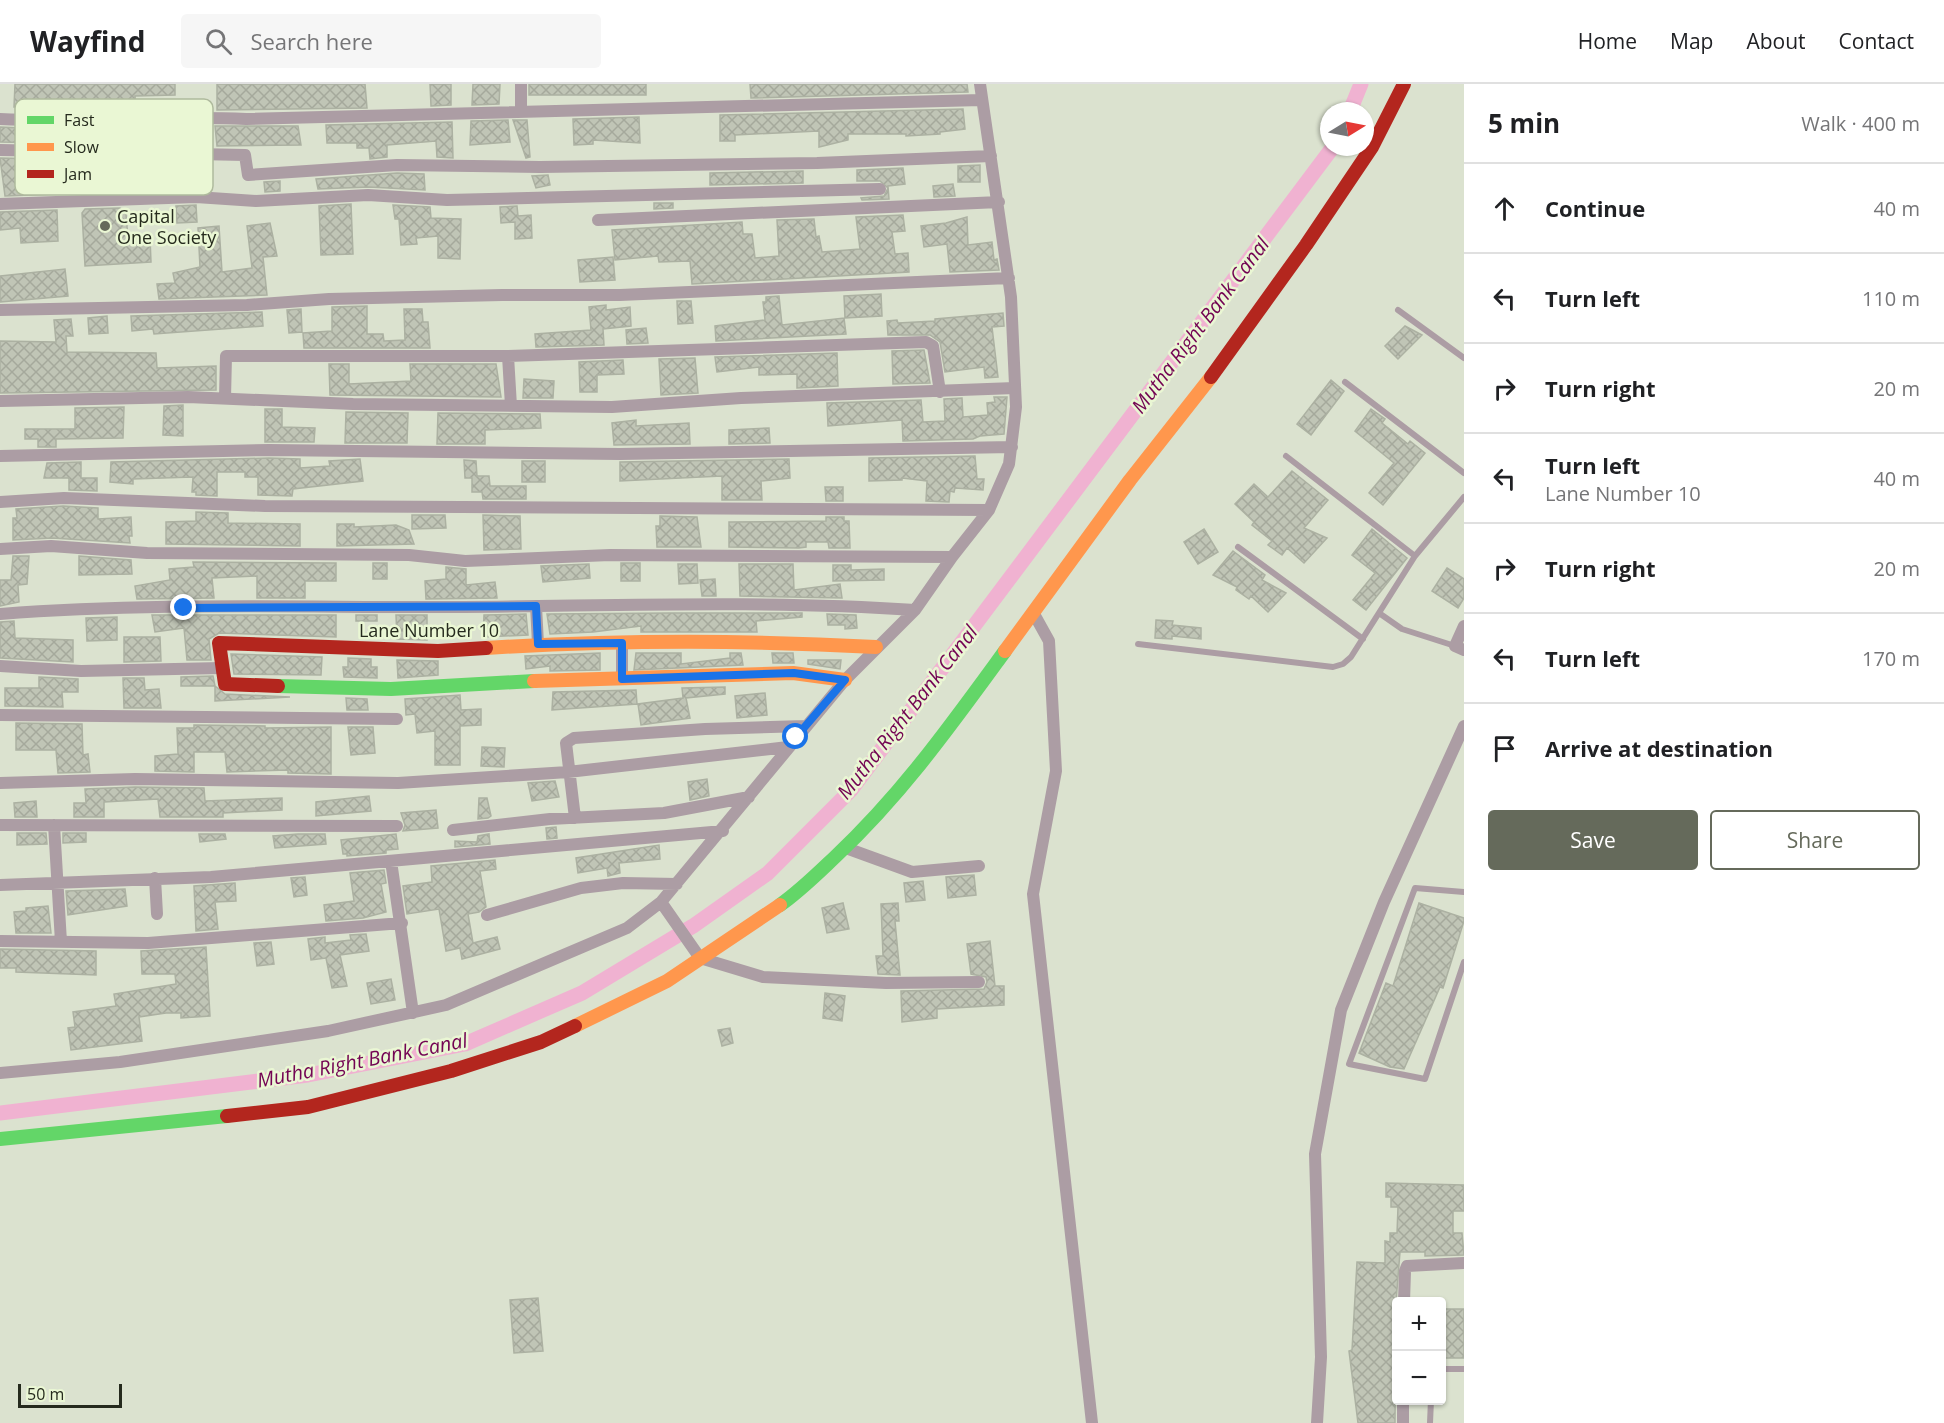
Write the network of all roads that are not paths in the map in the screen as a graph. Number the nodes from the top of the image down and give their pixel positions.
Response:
1 (521, 84) edge
2 (980, 84) edge
3 (1404, 84) edge
4 (981, 100) junction
5 (521, 112) junction
6 (213, 118) edge
7 (0, 119) edge
8 (15, 119) edge
9 (0, 150) edge
10 (15, 150) edge
11 (213, 154) edge
12 (992, 156) junction
13 (879, 189) dead end
14 (999, 202) junction
15 (0, 204) edge
16 (598, 220) dead end
17 (1009, 278) junction
18 (0, 310) edge
19 (1398, 310) dead end
20 (508, 356) junction
21 (1464, 358) edge
22 (1345, 382) dead end
23 (1015, 388) junction
24 (940, 392) junction
25 (225, 398) junction
26 (0, 401) edge
27 (511, 406) junction
28 (1012, 447) junction
29 (0, 456) edge
30 (1286, 456) dead end
31 (1464, 473) edge
32 (1464, 497) edge
33 (0, 502) edge
34 (989, 510) junction
35 (1238, 547) dead end
36 (0, 549) edge
37 (1415, 556) junction
38 (952, 557) junction
39 (536, 606) junction
40 (915, 610) junction
41 (1379, 613) junction
42 (0, 614) edge
43 (1034, 614) junction
44 (1464, 626) edge
45 (1363, 639) junction
46 (622, 643) junction
47 (538, 644) junction
48 (1137, 644) dead end
49 (876, 647) junction
50 (1459, 648) edge
51 (0, 666) edge
52 (222, 668) junction
53 (622, 679) junction
54 (845, 680) junction
55 (0, 715) edge
56 (397, 719) dead end
57 (805, 726) junction
58 (1464, 726) edge
59 (788, 747) junction
60 (568, 772) junction
61 (0, 783) edge
62 (749, 797) junction
63 (575, 818) junction
64 (0, 825) edge
65 (54, 825) junction
66 (397, 826) dead end
67 (453, 830) dead end
68 (723, 831) junction
69 (846, 848) junction
70 (391, 861) junction
71 (980, 866) dead end
72 (155, 878) junction
73 (59, 883) junction
74 (677, 884) junction
75 (0, 885) edge
76 (1464, 892) edge
77 (661, 902) junction
78 (157, 914) dead end
79 (487, 915) dead end
80 (402, 923) junction
81 (0, 941) edge
82 (61, 942) junction
83 (695, 952) junction
84 (1464, 962) edge
85 (979, 982) dead end
86 (413, 1013) junction
87 (0, 1072) edge
88 (0, 1138) edge
89 (1464, 1263) edge
90 (1404, 1297) edge
91 (1446, 1369) edge
92 (1464, 1369) edge
93 (1403, 1405) edge
94 (1431, 1405) edge
95 (1092, 1423) edge
96 (1317, 1423) edge
97 (1403, 1423) edge
98 (1430, 1423) edge

1 - 5 street
2 - 4 street
3 - 43 street
4 - 5 street
4 - 12 street
5 - 6 street
7 - 8 street
9 - 10 street
11 - 12 street
12 - 14 street
13 - 15 street
14 - 16 street
14 - 17 street
17 - 18 street
17 - 23 street
19 - 21 lane
20 - 24 street
20 - 25 street
20 - 27 street
22 - 31 lane
23 - 24 street
23 - 28 street
24 - 27 street
25 - 26 street
25 - 27 street
28 - 29 street
28 - 34 street
30 - 37 lane
32 - 37 lane
33 - 34 street
34 - 38 street
35 - 45 lane
36 - 38 street
37 - 41 lane
38 - 40 street
39 - 40 street
39 - 42 street
39 - 47 street
40 - 49 street
41 - 45 lane
41 - 50 lane
43 - 69 street
43 - 95 street
44 - 50 street
45 - 48 lane
46 - 47 street, Lane Number 10
46 - 49 street, Lane Number 10
46 - 53 street
47 - 52 street, Lane Number 10
49 - 54 street
51 - 52 street
52 - 53 street
53 - 54 street
54 - 57 street
55 - 56 street
57 - 59 street
57 - 60 street
58 - 96 street
59 - 60 street
59 - 62 street
60 - 61 street
60 - 63 street
62 - 63 street
62 - 68 street
63 - 67 street
64 - 65 street
65 - 66 street
65 - 73 street
68 - 70 street
68 - 74 street
69 - 71 street
69 - 83 street
70 - 72 street
70 - 80 street
72 - 73 street
72 - 78 street
73 - 75 street
73 - 82 street
74 - 77 street
74 - 79 street
76 - 84 lane
77 - 83 street
77 - 86 street
80 - 82 street
80 - 86 street
81 - 82 street
83 - 85 street
83 - 88 street
86 - 87 street
89 - 90 street
91 - 92 lane
93 - 97 street
94 - 98 lane

